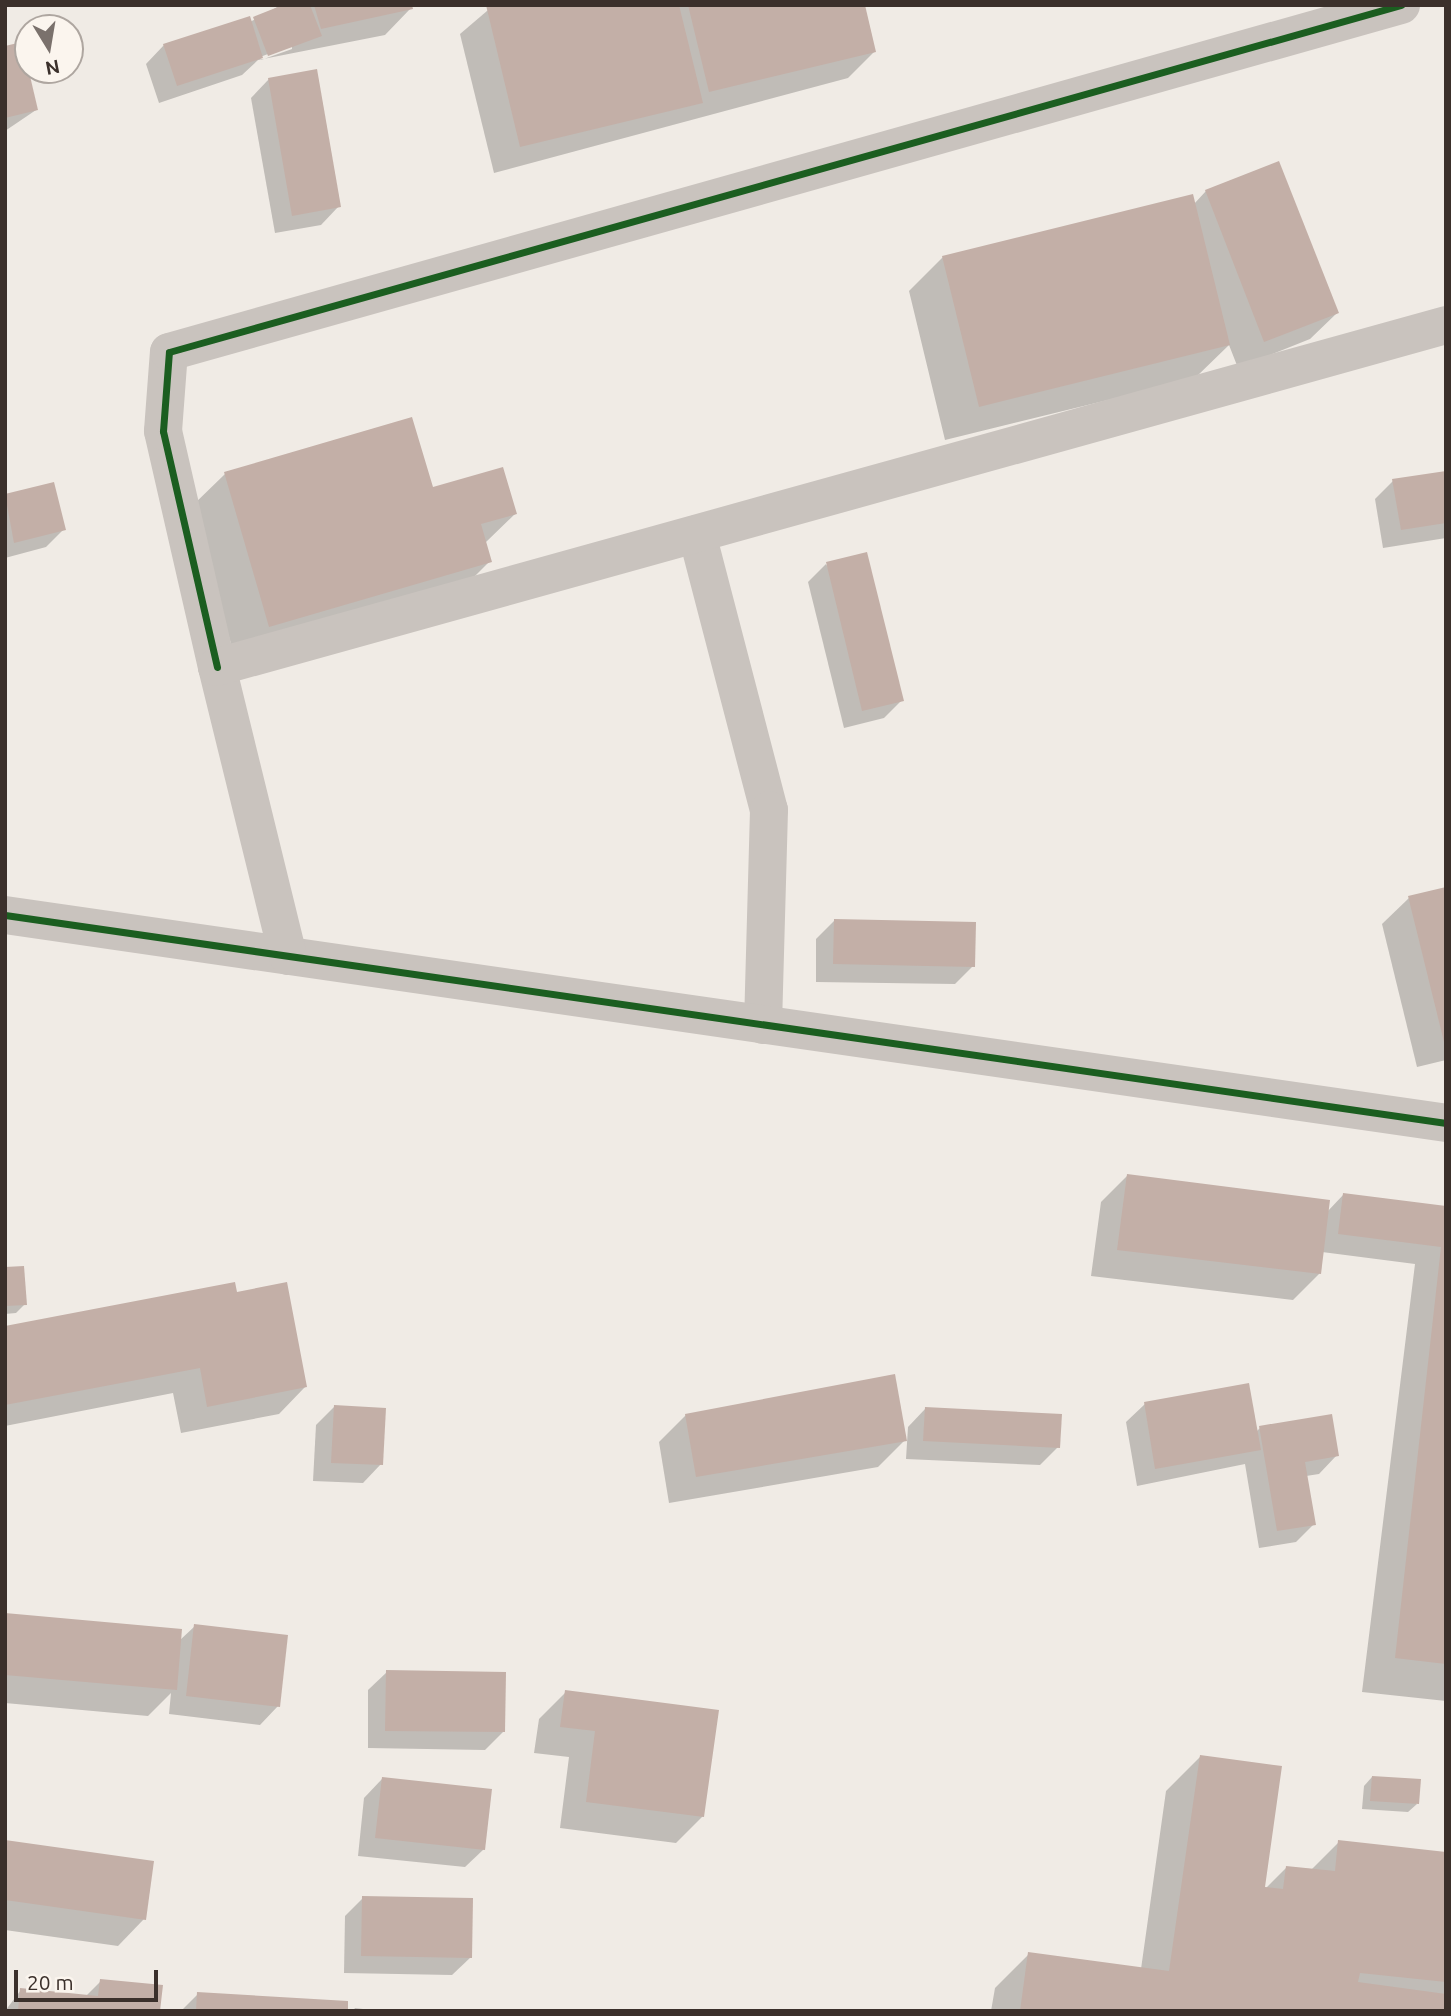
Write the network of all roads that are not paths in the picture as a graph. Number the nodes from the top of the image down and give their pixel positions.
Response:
1 (1401, 5) edge
2 (1446, 325) edge
3 (697, 534) junction
4 (217, 667) junction
5 (5, 915) edge
6 (288, 956) junction
7 (763, 1025) junction
8 (1446, 1123) edge

1 - 4 street
2 - 3 street
3 - 4 street
3 - 7 street
4 - 6 street
5 - 6 street
6 - 7 street
7 - 8 street

